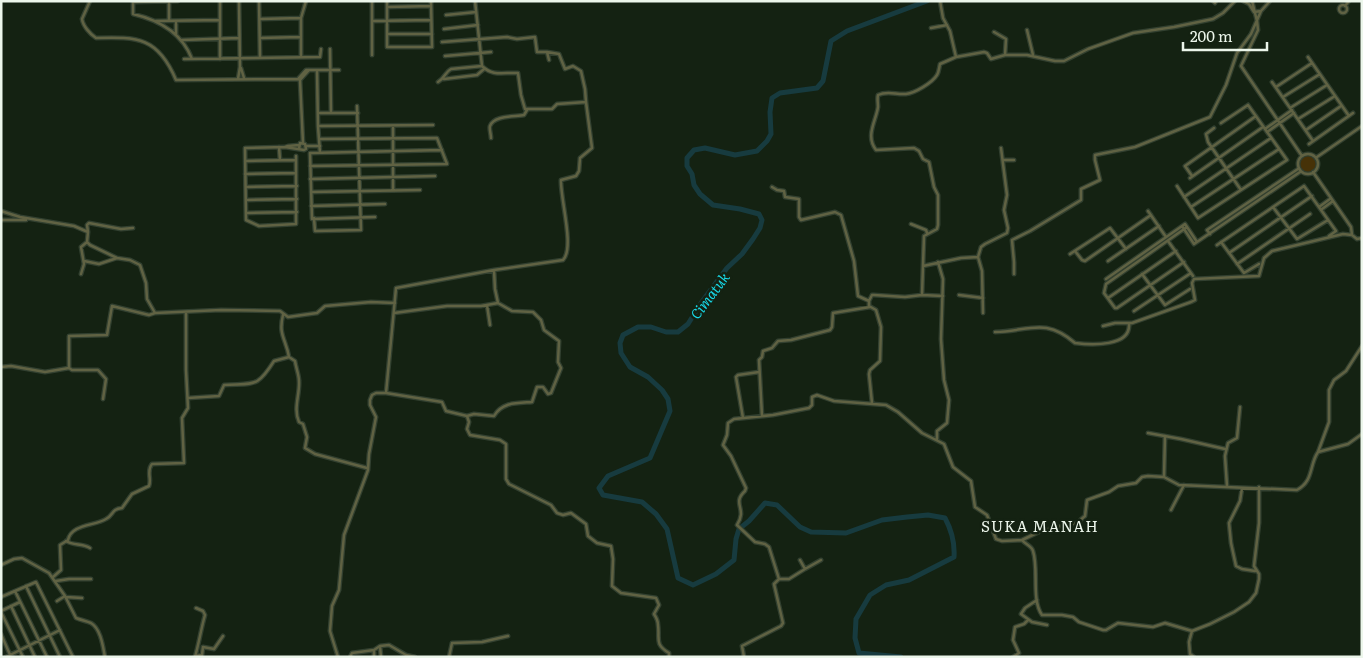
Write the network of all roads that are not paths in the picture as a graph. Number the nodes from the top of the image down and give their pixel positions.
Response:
1 (90, 1) edge
2 (169, 1) edge
3 (178, 1) edge
4 (220, 1) edge
5 (239, 1) edge
6 (259, 1) edge
7 (306, 1) edge
8 (372, 1) edge
9 (387, 1) edge
10 (431, 1) edge
11 (475, 1) edge
12 (1235, 1) edge
13 (1243, 1) edge
14 (1252, 1) edge
15 (1270, 1) edge
16 (1349, 1) edge
17 (133, 2) edge
18 (940, 3) edge
19 (431, 6) junction
20 (1345, 6) dead end
21 (387, 7) junction
22 (1261, 10) junction
23 (476, 12) junction
24 (1254, 12) junction
25 (446, 15) dead end
26 (301, 18) junction
27 (260, 19) junction
28 (170, 20) junction
29 (220, 20) junction
30 (387, 20) junction
31 (432, 20) junction
32 (156, 21) junction
33 (176, 21) junction
34 (372, 21) junction
35 (1257, 21) junction
36 (478, 25) junction
37 (948, 25) junction
38 (931, 28) dead end
39 (444, 29) dead end
40 (1027, 30) dead end
41 (994, 32) dead end
42 (176, 34) junction
43 (387, 34) junction
44 (432, 34) junction
45 (301, 37) junction
46 (239, 38) junction
47 (260, 38) junction
48 (220, 39) junction
49 (479, 39) junction
50 (182, 40) junction
51 (442, 42) dead end
52 (321, 49) dead end
53 (330, 49) dead end
54 (491, 52) dead end
55 (546, 52) junction
56 (480, 53) junction
57 (372, 55) dead end
58 (1005, 55) junction
59 (1034, 55) junction
60 (302, 56) junction
61 (445, 56) dead end
62 (956, 57) junction
63 (1308, 57) dead end
64 (240, 58) junction
65 (260, 58) junction
66 (184, 59) dead end
67 (192, 59) junction
68 (220, 59) junction
69 (548, 60) dead end
70 (1312, 62) junction
71 (240, 67) junction
72 (483, 68) junction
73 (317, 70) junction
74 (330, 70) junction
75 (339, 70) dead end
76 (1320, 74) junction
77 (244, 78) junction
78 (238, 79) junction
79 (299, 79) junction
80 (444, 79) junction
81 (438, 82) dead end
82 (1272, 82) dead end
83 (1327, 84) junction
84 (1276, 87) junction
85 (1334, 96) junction
86 (1283, 97) junction
87 (586, 102) junction
88 (357, 106) dead end
89 (1341, 106) junction
90 (528, 110) junction
91 (1292, 110) junction
92 (318, 113) junction
93 (331, 113) junction
94 (358, 113) junction
95 (1353, 113) dead end
96 (1256, 116) junction
97 (1349, 116) junction
98 (1298, 119) junction
99 (1279, 121) junction
100 (1222, 124) dead end
101 (433, 125) dead end
102 (318, 126) junction
103 (358, 126) junction
104 (393, 126) junction
105 (1362, 126) edge
106 (1214, 128) dead end
107 (1265, 129) junction
108 (1306, 130) junction
109 (358, 138) junction
110 (393, 138) junction
111 (491, 138) dead end
112 (1271, 138) junction
113 (319, 139) junction
114 (1313, 142) junction
115 (303, 143) junction
116 (1309, 144) dead end
117 (306, 146) junction
118 (320, 146) junction
119 (279, 147) junction
120 (299, 147) junction
121 (1212, 147) junction
122 (1001, 148) dead end
123 (1279, 149) junction
124 (442, 150) junction
125 (393, 151) junction
126 (359, 152) junction
127 (320, 153) junction
128 (1302, 156) junction
129 (1317, 157) junction
130 (1219, 158) junction
131 (245, 160) junction
132 (280, 160) junction
133 (1004, 160) junction
134 (1014, 160) dead end
135 (359, 165) junction
136 (393, 165) junction
137 (310, 166) junction
138 (1226, 168) junction
139 (1299, 170) junction
140 (1313, 172) junction
141 (296, 173) junction
142 (245, 174) junction
143 (435, 176) dead end
144 (393, 177) junction
145 (359, 178) junction
146 (310, 179) junction
147 (1234, 179) junction
148 (296, 186) junction
149 (1177, 186) dead end
150 (246, 187) junction
151 (772, 187) dead end
152 (393, 190) junction
153 (420, 190) dead end
154 (1241, 190) junction
155 (360, 191) junction
156 (311, 192) junction
157 (1312, 196) junction
158 (1184, 197) junction
159 (297, 199) junction
160 (246, 200) junction
161 (1332, 200) junction
162 (360, 204) junction
163 (384, 204) dead end
164 (311, 206) junction
165 (1273, 207) junction
166 (1191, 208) junction
167 (1320, 208) junction
168 (1, 211) edge
169 (1148, 211) dead end
170 (297, 212) junction
171 (246, 213) junction
172 (1310, 214) dead end
173 (1151, 215) junction
174 (360, 217) junction
175 (375, 217) dead end
176 (1280, 217) junction
177 (314, 218) junction
178 (1, 220) edge
179 (1328, 220) junction
180 (42, 221) junction
181 (911, 224) dead end
182 (1159, 226) junction
183 (133, 228) dead end
184 (1186, 228) junction
185 (1288, 229) junction
186 (88, 232) junction
187 (928, 233) junction
188 (1007, 233) junction
189 (1352, 235) junction
190 (1329, 236) dead end
191 (1166, 237) junction
192 (1118, 238) junction
193 (1362, 238) edge
194 (1013, 239) junction
195 (1168, 240) junction
196 (87, 242) junction
197 (1221, 242) junction
198 (1217, 245) dead end
199 (1126, 249) junction
200 (1076, 251) junction
201 (1176, 251) junction
202 (1229, 253) junction
203 (1070, 254) dead end
204 (978, 256) junction
205 (117, 258) junction
206 (1108, 260) dead end
207 (84, 261) junction
208 (1132, 261) junction
209 (938, 262) junction
210 (1184, 262) junction
211 (1134, 264) junction
212 (1237, 264) junction
213 (1259, 264) dead end
214 (923, 266) junction
215 (494, 270) junction
216 (1191, 273) junction
217 (82, 274) dead end
218 (1014, 274) dead end
219 (1142, 274) junction
220 (1194, 276) dead end
221 (1106, 279) dead end
222 (1150, 285) junction
223 (1190, 289) dead end
224 (922, 295) junction
225 (959, 295) dead end
226 (1157, 295) junction
227 (943, 296) junction
228 (982, 298) junction
229 (1108, 298) junction
230 (869, 300) junction
231 (395, 302) junction
232 (498, 303) junction
233 (487, 305) junction
234 (870, 307) junction
235 (1134, 311) dead end
236 (186, 312) junction
237 (155, 313) junction
238 (394, 313) junction
239 (983, 313) dead end
240 (283, 315) junction
241 (490, 324) dead end
242 (1129, 324) junction
243 (1103, 326) dead end
244 (995, 332) dead end
245 (1362, 346) edge
246 (288, 357) junction
247 (1, 366) edge
248 (69, 368) junction
249 (759, 372) junction
250 (386, 393) junction
251 (188, 398) junction
252 (103, 399) dead end
253 (872, 402) junction
254 (1240, 407) dead end
255 (467, 416) junction
256 (762, 416) junction
257 (743, 418) junction
258 (1148, 433) dead end
259 (1362, 434) edge
260 (1165, 436) junction
261 (937, 440) junction
262 (1226, 449) junction
263 (1318, 452) junction
264 (368, 468) junction
265 (1164, 477) junction
266 (1184, 485) junction
267 (1227, 486) junction
268 (1259, 487) junction
269 (1242, 488) junction
270 (1170, 510) dead end
271 (1022, 540) junction
272 (66, 541) junction
273 (90, 548) dead end
274 (800, 560) dead end
275 (821, 560) dead end
276 (1, 565) edge
277 (805, 569) junction
278 (1257, 571) junction
279 (53, 578) junction
280 (91, 579) dead end
281 (779, 579) junction
282 (56, 581) junction
283 (25, 586) junction
284 (15, 590) junction
285 (66, 596) junction
286 (1, 597) edge
287 (82, 598) dead end
288 (1037, 598) junction
289 (57, 601) dead end
290 (20, 602) junction
291 (11, 606) junction
292 (196, 608) dead end
293 (1, 612) edge
294 (1028, 620) junction
295 (1047, 625) dead end
296 (60, 630) junction
297 (1192, 631) junction
298 (1, 634) edge
299 (49, 636) junction
300 (223, 636) dead end
301 (508, 636) dead end
302 (39, 640) junction
303 (30, 646) junction
304 (380, 646) junction
305 (20, 650) junction
306 (374, 650) junction
307 (11, 656) edge
308 (195, 656) edge
309 (202, 656) edge
310 (6, 657) edge
311 (23, 657) edge
312 (35, 657) edge
313 (47, 657) edge
314 (60, 657) edge
315 (74, 657) edge
316 (105, 657) edge
317 (338, 657) edge
318 (350, 657) edge
319 (374, 657) edge
320 (381, 657) edge
321 (416, 657) edge
322 (449, 657) edge
323 (669, 657) edge
324 (744, 657) edge
325 (1013, 657) edge
326 (1194, 657) edge

1 - 78 street
2 - 3 street
2 - 17 street
2 - 28 street
4 - 29 street
5 - 46 street
6 - 27 street
7 - 26 street
8 - 34 street
9 - 21 street
10 - 19 street
11 - 23 street
12 - 59 street
13 - 24 street
14 - 24 street
15 - 22 street
16 - 20 street
17 - 32 street
18 - 37 street
19 - 21 street
19 - 31 street
21 - 30 street
22 - 24 street
22 - 35 street
23 - 25 street
23 - 36 street
24 - 35 street
26 - 27 street
26 - 45 street
27 - 47 street
28 - 32 street
28 - 33 street
29 - 33 street
29 - 48 street
30 - 31 street
30 - 34 street
30 - 43 street
31 - 44 street
32 - 42 street
33 - 42 street
34 - 57 street
35 - 99 street
35 - 194 street
36 - 39 street
36 - 49 street
37 - 38 street
37 - 62 street
40 - 59 street
41 - 58 street
42 - 50 street
43 - 44 street
43 - 44 street
45 - 47 street
45 - 60 street
46 - 48 street
46 - 64 street
47 - 65 street
48 - 50 street
48 - 68 street
49 - 51 street
49 - 55 street
49 - 56 street
50 - 67 street
52 - 60 street
53 - 74 street
54 - 56 street
55 - 69 street
55 - 87 street
56 - 61 street
56 - 72 street
58 - 59 street
58 - 62 street
60 - 65 street
62 - 187 street
63 - 70 street
64 - 65 street
64 - 68 street
64 - 71 street
66 - 67 street
67 - 68 street
70 - 76 street
70 - 84 street
71 - 77 street
71 - 78 street
72 - 80 street
72 - 80 street
72 - 90 street
73 - 74 street
73 - 79 street
73 - 92 street
74 - 75 street
74 - 93 street
76 - 83 street
76 - 86 street
77 - 78 street
77 - 79 street
79 - 115 street
80 - 81 street
82 - 84 street
83 - 85 street
83 - 91 street
84 - 86 street
85 - 89 street
85 - 98 street
86 - 91 street
87 - 90 street
87 - 215 street
88 - 94 street
89 - 97 street
89 - 108 street
90 - 111 street
91 - 98 street
91 - 99 street
92 - 93 street
92 - 102 street
93 - 94 street
94 - 103 street
95 - 97 street
96 - 100 street
96 - 107 street
96 - 121 street
97 - 114 street
98 - 108 street
99 - 107 street
99 - 128 street
101 - 104 street
102 - 103 street
102 - 113 street
103 - 104 street
103 - 109 street
104 - 110 street
105 - 129 street
106 - 121 street
107 - 112 street
107 - 130 street
108 - 114 street
109 - 110 street
109 - 113 street
109 - 126 street
110 - 124 street
110 - 125 street
112 - 123 street
112 - 138 street
113 - 118 street
114 - 116 street
115 - 117 street
115 - 120 street
117 - 118 street
117 - 120 street
118 - 127 street
119 - 120 street
119 - 131 street
119 - 132 street
121 - 130 street
121 - 130 street
122 - 133 street
123 - 147 street
123 - 154 street
124 - 125 street
124 - 136 street
125 - 126 street
125 - 136 street
126 - 127 street
126 - 135 street
127 - 137 street
128 - 129 street
128 - 139 street
129 - 140 street
130 - 138 street
131 - 132 street
131 - 142 street
132 - 141 street
133 - 134 street
133 - 188 street
135 - 136 street
135 - 137 street
135 - 145 street
136 - 144 street
137 - 146 street
138 - 147 street
138 - 158 street
139 - 140 street
139 - 184 street
140 - 161 street
141 - 142 street
141 - 148 street
142 - 150 street
143 - 144 street
144 - 145 street
144 - 152 street
145 - 146 street
145 - 155 street
146 - 156 street
147 - 154 street
147 - 166 street
148 - 150 street
148 - 159 street
149 - 158 street
150 - 160 street
151 - 230 street
152 - 153 street
152 - 155 street
154 - 166 street
155 - 156 street
155 - 162 street
156 - 164 street
157 - 165 street
157 - 167 street
157 - 176 street
158 - 166 street
159 - 160 street
159 - 170 street
160 - 171 street
161 - 167 street
161 - 189 street
162 - 163 street
162 - 164 street
162 - 174 street
164 - 177 street
165 - 176 street
165 - 197 street
167 - 179 street
168 - 180 street
169 - 173 street
170 - 171 street
170 - 171 street
172 - 185 street
173 - 182 street
173 - 192 street
174 - 175 street
174 - 177 street
174 - 177 street
176 - 185 street
176 - 202 street
178 - 180 street
179 - 185 street
179 - 190 street
180 - 186 street
181 - 187 street
182 - 191 street
182 - 199 street
183 - 186 street
184 - 191 street
184 - 195 street
185 - 212 street
186 - 196 street
187 - 214 street
188 - 194 street
188 - 204 street
189 - 193 street
189 - 242 street
191 - 208 street
192 - 199 street
192 - 200 street
192 - 200 street
194 - 218 street
195 - 201 street
195 - 211 street
196 - 205 street
196 - 207 street
197 - 198 street
197 - 202 street
199 - 206 street
200 - 203 street
201 - 210 street
201 - 219 street
202 - 212 street
204 - 209 street
204 - 228 street
205 - 207 street
205 - 237 street
207 - 217 street
208 - 211 street
208 - 221 street
209 - 214 street
209 - 227 street
210 - 216 street
210 - 222 street
211 - 229 street
212 - 213 street
214 - 224 street
215 - 231 street
215 - 232 street
216 - 220 street
216 - 226 street
219 - 222 street
219 - 229 street
222 - 226 street
222 - 229 street
223 - 226 street
224 - 227 street
224 - 230 street
225 - 228 street
226 - 235 street
227 - 261 street
228 - 239 street
230 - 234 street
231 - 238 street
231 - 240 street
232 - 233 street
232 - 255 street
233 - 238 street
233 - 241 street
234 - 249 street
234 - 253 street
236 - 237 street
236 - 240 street
236 - 251 street
237 - 248 street
238 - 250 street
240 - 246 street
242 - 243 street
242 - 244 street
245 - 263 street
246 - 251 street
246 - 264 street
247 - 248 street
248 - 252 street
249 - 256 street
249 - 257 street
250 - 255 street
250 - 264 street
251 - 272 street
253 - 256 street
253 - 261 street
254 - 262 street
255 - 323 street
256 - 257 street
257 - 281 street
258 - 260 street
259 - 263 street
260 - 262 street
260 - 265 street
261 - 271 street
262 - 267 street
263 - 268 street
264 - 317 street
265 - 266 street
265 - 271 street
266 - 267 street
266 - 270 street
267 - 269 street
268 - 269 street
268 - 278 street
269 - 278 street
271 - 288 street
272 - 273 street
272 - 279 street
274 - 277 street
275 - 277 street
276 - 279 street
277 - 281 street
278 - 297 street
279 - 282 street
280 - 282 street
281 - 324 street
282 - 285 street
283 - 284 street
283 - 296 street
283 - 299 street
284 - 286 street
284 - 290 street
285 - 287 street
285 - 289 street
285 - 316 street
288 - 294 street
288 - 297 street
290 - 291 street
290 - 302 street
291 - 293 street
291 - 303 street
292 - 308 street
293 - 305 street
294 - 295 street
294 - 325 street
296 - 299 street
296 - 315 street
297 - 326 street
298 - 307 street
299 - 302 street
299 - 314 street
300 - 309 street
301 - 322 street
302 - 303 street
302 - 313 street
303 - 305 street
303 - 312 street
304 - 306 street
304 - 320 street
304 - 321 street
305 - 307 street
305 - 311 street
306 - 318 street
306 - 319 street
307 - 310 street
308 - 309 street

